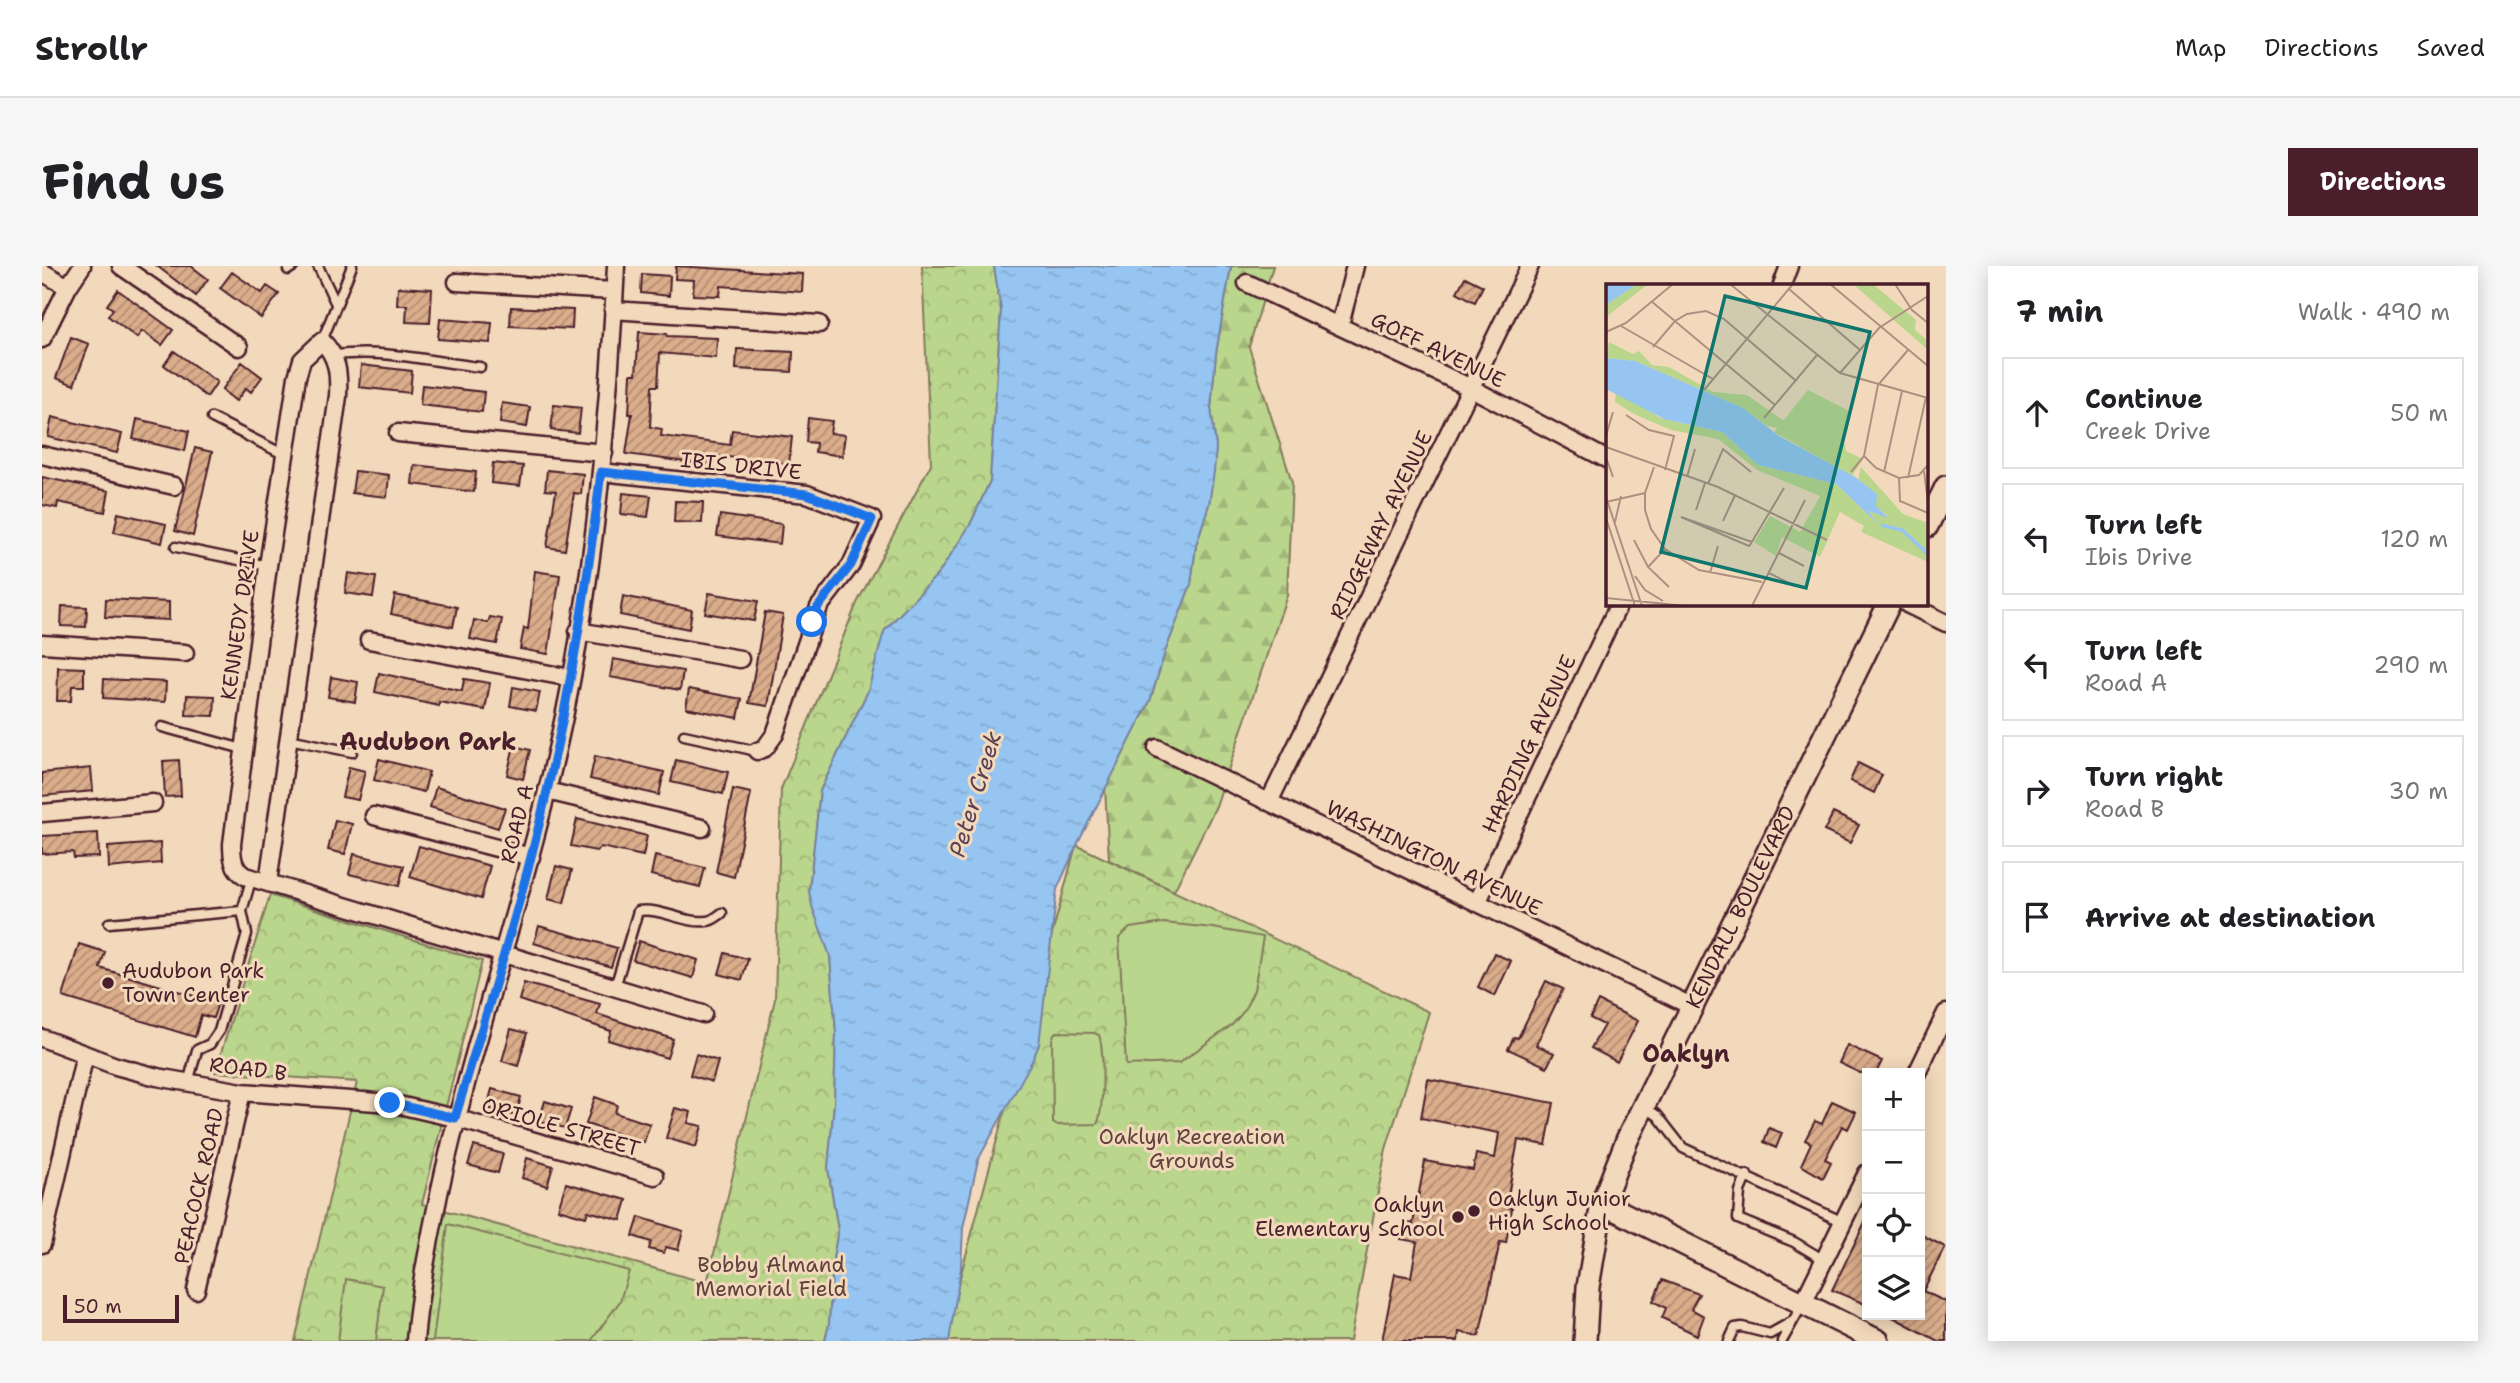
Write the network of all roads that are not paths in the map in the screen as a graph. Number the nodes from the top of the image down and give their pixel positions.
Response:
1 (82, 266) edge
2 (121, 266) edge
3 (318, 266) edge
4 (352, 266) edge
5 (616, 266) edge
6 (1354, 266) edge
7 (1530, 266) edge
8 (1788, 266) edge
9 (42, 272) edge
10 (457, 282) dead end
11 (1247, 283) dead end
12 (1782, 284) edge
13 (68, 287) junction
14 (614, 291) junction
15 (336, 304) junction
16 (613, 310) junction
17 (819, 324) dead end
18 (1340, 326) junction
19 (42, 339) edge
20 (322, 341) junction
21 (239, 347) dead end
22 (334, 355) junction
23 (480, 367) dead end
24 (1471, 388) junction
25 (212, 418) dead end
26 (398, 433) dead end
27 (604, 453) junction
28 (283, 454) junction
29 (42, 455) edge
30 (1606, 459) edge
31 (601, 472) junction
32 (174, 486) dead end
33 (1946, 487) edge
34 (1928, 524) edge
35 (176, 547) dead end
36 (268, 566) junction
37 (1618, 606) edge
38 (1888, 606) edge
39 (1911, 606) edge
40 (1946, 623) edge
41 (578, 631) junction
42 (369, 640) dead end
43 (42, 644) edge
44 (185, 653) dead end
45 (740, 659) dead end
46 (571, 678) junction
47 (162, 727) dead end
48 (684, 735) dead end
49 (289, 739) junction
50 (1157, 748) dead end
51 (243, 749) junction
52 (757, 751) joint
53 (352, 752) dead end
54 (547, 791) junction
55 (1269, 802) junction
56 (153, 803) dead end
57 (42, 813) edge
58 (374, 816) dead end
59 (702, 828) dead end
60 (531, 857) junction
61 (252, 877) junction
62 (268, 882) junction
63 (1477, 903) junction
64 (242, 911) junction
65 (722, 913) dead end
66 (110, 923) dead end
67 (503, 955) junction
68 (615, 988) junction
69 (1693, 1007) junction
70 (1946, 1013) edge
71 (703, 1014) dead end
72 (42, 1038) edge
73 (85, 1054) junction
74 (1919, 1068) edge
75 (188, 1083) junction
76 (242, 1091) junction
77 (1643, 1106) junction
78 (455, 1118) junction
79 (1747, 1175) junction
80 (655, 1176) dead end
81 (1862, 1183) edge
82 (1602, 1203) junction
83 (1843, 1222) junction
84 (42, 1244) edge
85 (1824, 1261) junction
86 (196, 1290) dead end
87 (1798, 1313) junction
88 (415, 1341) edge
89 (1585, 1341) edge
90 (1729, 1341) edge
91 (1782, 1341) edge
92 (1878, 1341) edge

1 - 13 street
2 - 21 street
3 - 15 lane
4 - 15 lane, KENNEDY DRIVE
5 - 14 street, ROAD A
6 - 18 street
7 - 24 street, RIDGEWAY AVENUE
8 - 12 street
9 - 13 street
10 - 14 street
11 - 18 street, GOFF AVENUE
13 - 19 street
14 - 16 street, ROAD A
15 - 20 lane, KENNEDY DRIVE
16 - 17 street
16 - 27 street, ROAD A
18 - 24 street, GOFF AVENUE
20 - 22 street
20 - 28 street, KENNEDY DRIVE
22 - 23 lane
22 - 49 street
24 - 30 street, GOFF AVENUE
24 - 55 street, RIDGEWAY AVENUE
25 - 28 lane
26 - 27 street
27 - 31 street, ROAD A
28 - 36 street, KENNEDY DRIVE
29 - 32 street
31 - 41 street, ROAD A
31 - 52 street, IBIS DRIVE
33 - 34 street
35 - 36 lane
36 - 51 street, KENNEDY DRIVE
37 - 63 street, HARDING AVENUE
38 - 69 street, KENDALL BOULEVARD
39 - 40 street
41 - 45 street
41 - 46 street, ROAD A
42 - 46 street
43 - 44 street
46 - 54 street, ROAD A
47 - 51 lane
48 - 52 lane
49 - 53 lane
49 - 62 street
50 - 55 street, WASHINGTON AVENUE
51 - 61 street, KENNEDY DRIVE
54 - 59 street
54 - 60 street, ROAD A
55 - 63 street, WASHINGTON AVENUE
56 - 57 street
58 - 60 street
60 - 67 street, ROAD A
61 - 62 street
61 - 64 lane
62 - 67 street
63 - 69 street, WASHINGTON AVENUE
64 - 66 lane
64 - 75 lane
65 - 68 lane
67 - 68 street
67 - 78 street, ROAD A
68 - 71 street
69 - 77 street, KENDALL BOULEVARD
70 - 74 street
72 - 73 street, ROAD B
73 - 75 street, ROAD B
73 - 84 street
75 - 76 street, ROAD B
76 - 78 street, ROAD B
76 - 86 street, PEACOCK ROAD
77 - 79 lane
77 - 82 street, KENDALL BOULEVARD
78 - 80 street, ORIOLE STREET
78 - 88 street, ROAD A
79 - 83 lane
79 - 85 lane
81 - 83 street
82 - 87 street
82 - 89 street, KENDALL BOULEVARD
83 - 85 street
85 - 87 street
87 - 90 lane
87 - 91 lane
87 - 92 street

